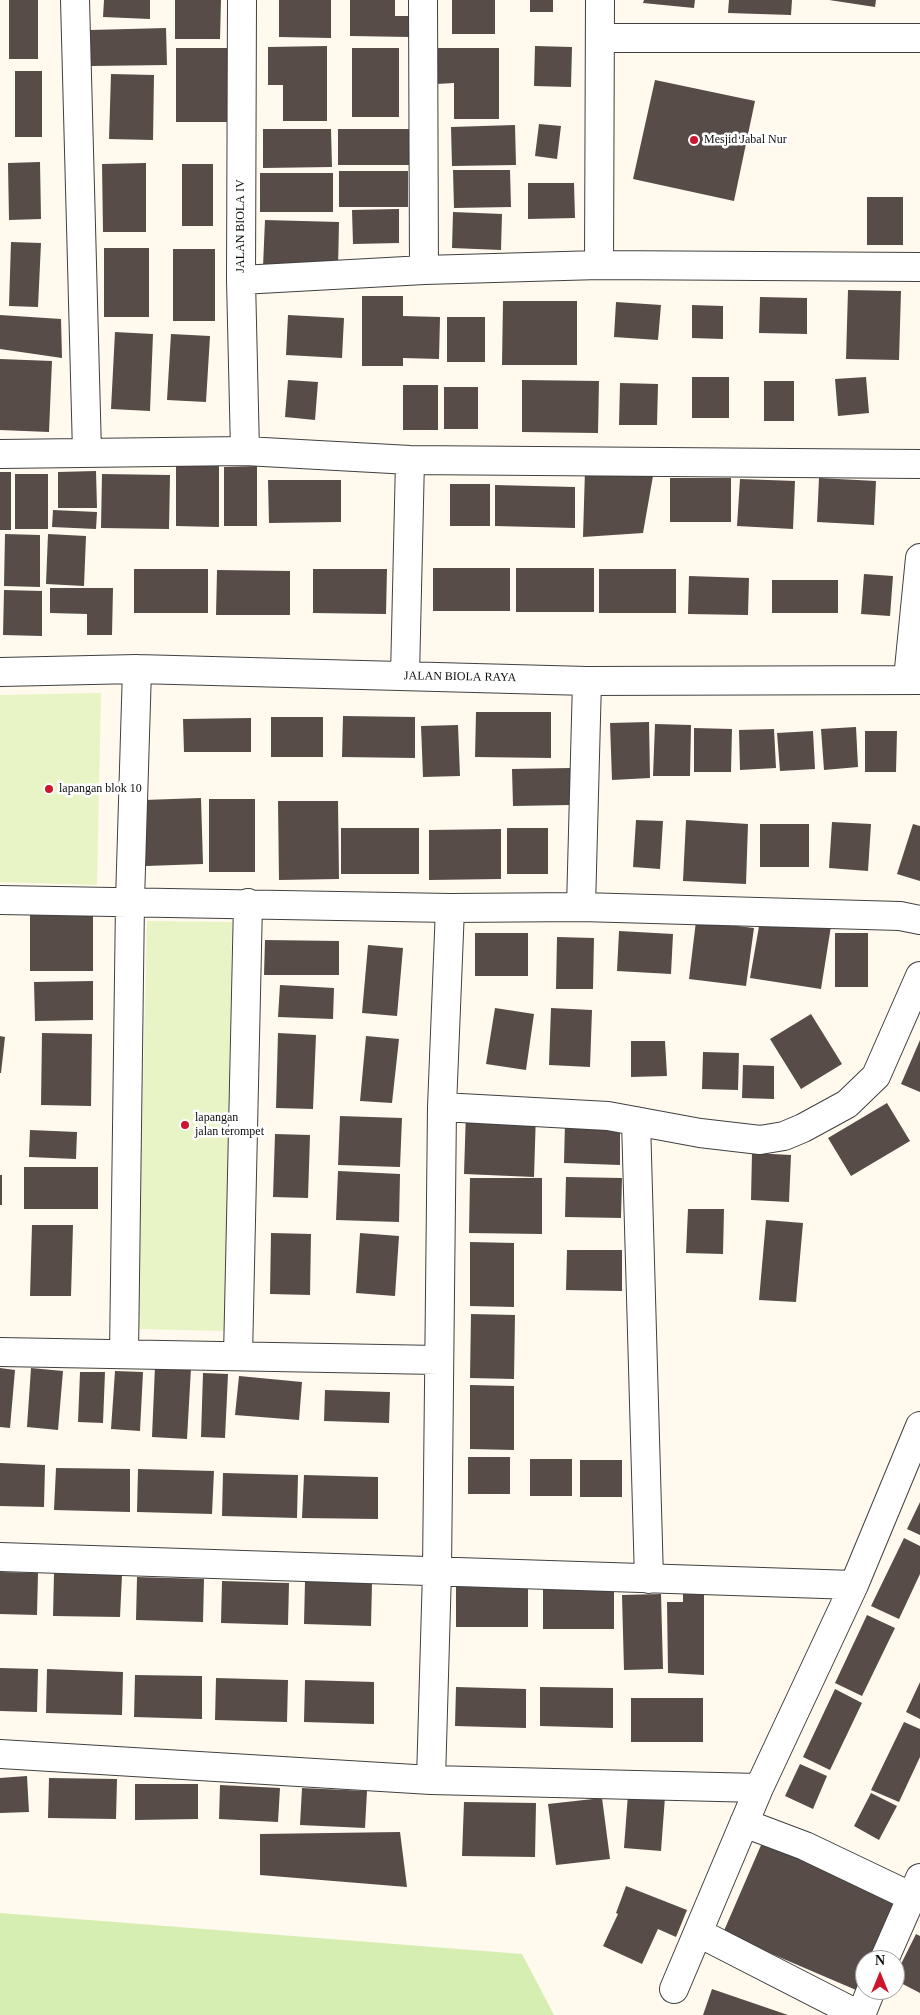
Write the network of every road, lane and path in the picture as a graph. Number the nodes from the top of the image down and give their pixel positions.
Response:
1 (75, 0) edge
2 (242, 0) edge
3 (423, 0) edge
4 (600, 0) edge
5 (600, 38) junction
6 (920, 38) edge
7 (599, 264) junction
8 (920, 267) edge
9 (424, 270) junction
10 (241, 280) junction
11 (245, 451) junction
12 (87, 452) junction
13 (0, 454) edge
14 (410, 460) junction
15 (920, 464) edge
16 (920, 558) edge
17 (137, 669) junction
18 (0, 672) edge
19 (405, 676) junction
20 (914, 679) edge
21 (586, 681) junction
22 (0, 900) edge
23 (130, 901) junction
24 (248, 903) junction
25 (581, 907) junction
26 (450, 908) junction
27 (920, 920) edge
28 (920, 976) edge
29 (442, 1106) junction
30 (636, 1121) junction
31 (0, 1352) edge
32 (124, 1354) junction
33 (238, 1356) junction
34 (438, 1360) junction
35 (920, 1426) edge
36 (0, 1557) edge
37 (437, 1571) junction
38 (649, 1579) junction
39 (854, 1585) junction
40 (0, 1754) edge
41 (431, 1780) junction
42 (759, 1788) junction
43 (744, 1823) junction
44 (916, 1888) edge
45 (699, 1933) junction
46 (888, 1950) edge
47 (674, 1989) dead end
48 (867, 2000) edge
49 (860, 2015) edge

1 - 12 street
2 - 10 street, JALAN BIOLA IV
3 - 9 street
4 - 5 street
5 - 6 street
5 - 7 street
7 - 8 street
7 - 9 street
9 - 10 street
10 - 11 street, JALAN BIOLA IV
11 - 12 street
11 - 14 street
12 - 13 street
14 - 15 street
14 - 19 street
16 - 20 street
17 - 18 street, JALAN BIOLA RAYA
17 - 19 street, JALAN BIOLA RAYA
17 - 23 street
19 - 21 street, JALAN BIOLA RAYA
20 - 21 street, JALAN BIOLA RAYA
21 - 25 street
22 - 23 street
23 - 24 street
23 - 32 street
24 - 26 street
24 - 33 street
25 - 26 street
25 - 27 street
26 - 29 street
28 - 30 street
29 - 30 street
29 - 34 street
30 - 38 street
31 - 32 street
32 - 33 street
33 - 34 street
34 - 37 street
35 - 39 street
36 - 37 street
37 - 38 street
37 - 41 street
38 - 39 street
39 - 42 street
40 - 41 street
41 - 42 street
42 - 43 street
43 - 44 street
43 - 45 street
44 - 46 street
45 - 47 street
45 - 49 street
48 - 49 street

